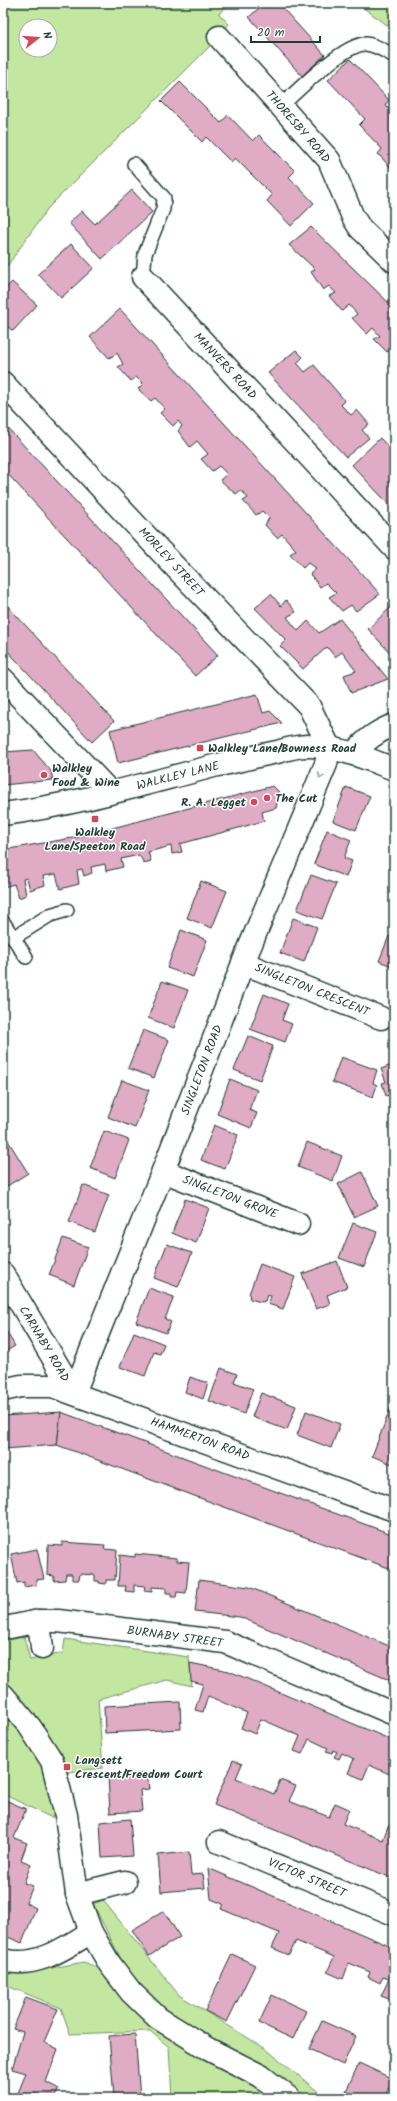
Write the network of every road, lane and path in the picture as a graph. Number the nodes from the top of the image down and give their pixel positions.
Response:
1 (219, 37) dead end
2 (394, 56) edge
3 (281, 106) junction
4 (134, 164) dead end
5 (394, 261) edge
6 (143, 277) joint
7 (3, 382) edge
8 (394, 548) edge
9 (3, 679) edge
10 (394, 726) edge
11 (329, 747) junction
12 (354, 753) junction
13 (394, 769) edge
14 (110, 792) junction
15 (3, 814) edge
16 (67, 910) dead end
17 (3, 922) edge
18 (14, 938) junction
19 (26, 957) dead end
20 (243, 963) junction
21 (381, 1018) dead end
22 (163, 1171) junction
23 (298, 1224) dead end
24 (3, 1274) edge
25 (3, 1390) edge
26 (74, 1393) junction
27 (394, 1510) edge
28 (39, 1621) junction
29 (10, 1627) dead end
30 (42, 1648) dead end
31 (3, 1695) edge
32 (394, 1714) edge
33 (219, 1842) dead end
34 (124, 1882) dead end
35 (77, 1894) junction
36 (394, 1914) edge
37 (91, 1932) junction
38 (3, 1960) edge
39 (289, 2098) edge

1 - 3 street, THORESBY ROAD
2 - 3 lane
3 - 5 street, THORESBY ROAD
4 - 6 lane, MANVERS ROAD
6 - 8 street, MANVERS ROAD
7 - 11 street, MORLEY STREET
9 - 14 street
10 - 12 street
11 - 12 street, WALKLEY LANE
11 - 14 street, WALKLEY LANE
11 -> 20 street, SINGLETON ROAD
12 - 13 street, WALKLEY LANE
14 - 15 street, WALKLEY LANE
16 - 18 lane
17 - 18 lane
18 - 19 lane
20 - 21 street, SINGLETON CRESCENT
20 - 22 street, SINGLETON ROAD
22 - 23 street, SINGLETON GROVE
22 - 26 street, SINGLETON ROAD
24 - 26 street, CARNABY ROAD
25 - 26 street, HAMMERTON ROAD
26 - 27 street, HAMMERTON ROAD
28 - 29 street, BURNABY STREET
28 - 30 street
28 - 32 street, BURNABY STREET
31 - 35 street
33 - 36 street, VICTOR STREET
34 - 35 street
35 - 37 street
37 - 38 street
37 - 39 street

